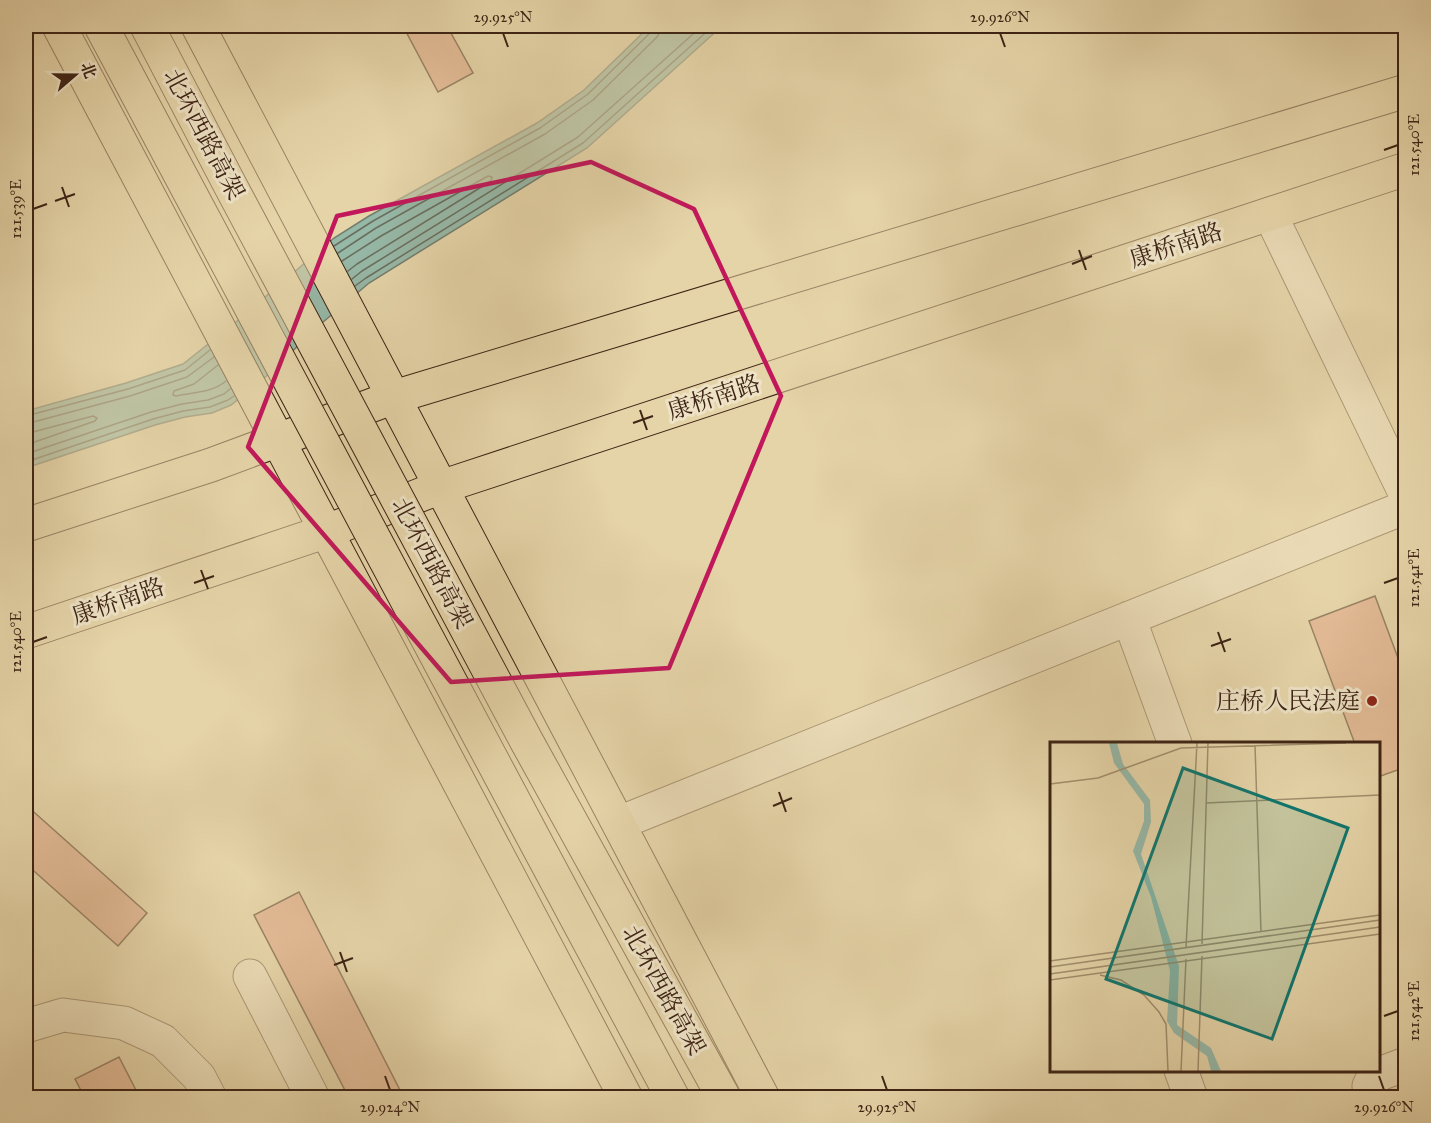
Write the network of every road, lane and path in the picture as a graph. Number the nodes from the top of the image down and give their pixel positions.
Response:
1 (59, 26) edge
2 (101, 26) edge
3 (147, 26) edge
4 (198, 26) edge
5 (1406, 91) edge
6 (1406, 169) edge
7 (1270, 214) junction
8 (394, 397) junction
9 (278, 441) junction
10 (441, 487) junction
11 (1406, 495) edge
12 (1406, 507) edge
13 (26, 525) edge
14 (327, 531) junction
15 (1129, 618) junction
16 (26, 632) edge
17 (1174, 742) edge
18 (619, 824) junction
19 (250, 976) dead end
20 (26, 1026) edge
21 (1406, 1064) edge
22 (1181, 1072) edge
23 (210, 1098) edge
24 (313, 1098) edge
25 (626, 1098) edge
26 (673, 1098) edge
27 (724, 1098) edge
28 (763, 1098) edge
29 (1191, 1098) edge
30 (1374, 1098) edge

1 - 9 main road
2 - 26 main road, 北环西路高架, bridge
3 - 27 main road, 北环西路高架, bridge
4 - 8 main road
5 - 8 main road
6 - 7 main road, 康桥南路
7 - 10 main road, 康桥南路
7 - 11 street
8 - 9 main road
8 - 10 main road
9 - 13 main road
9 - 14 main road
10 - 14 main road, 康桥南路
10 - 18 main road
12 - 15 street
14 - 16 main road, 康桥南路
14 - 25 main road
15 - 17 street
15 - 18 street
18 - 28 main road
19 - 24 street
20 - 23 street
21 - 30 street
22 - 29 street

